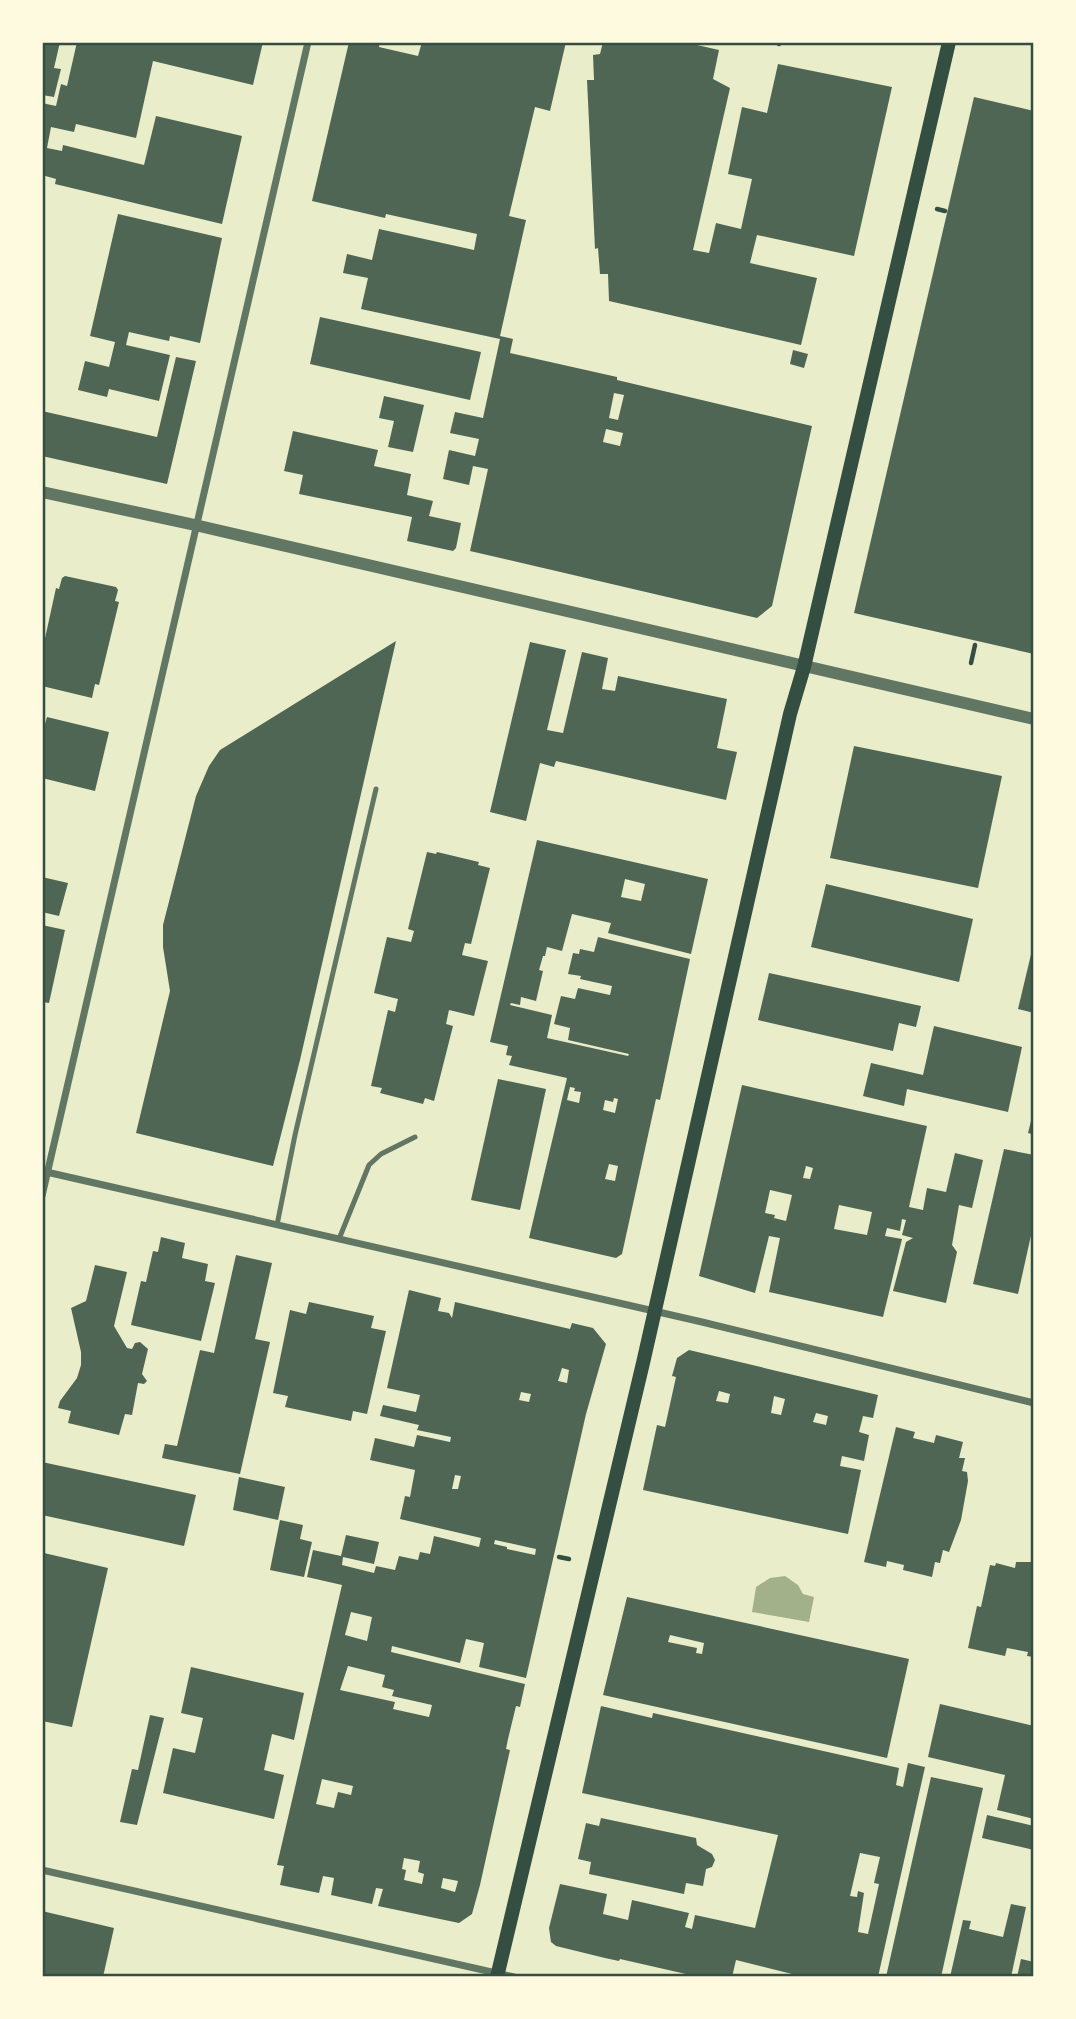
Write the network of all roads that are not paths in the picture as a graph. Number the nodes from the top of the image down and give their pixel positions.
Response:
1 (308, 42) edge
2 (949, 42) edge
3 (42, 492) edge
4 (195, 526) junction
5 (804, 667) junction
6 (1034, 719) edge
7 (376, 789) dead end
8 (415, 1137) dead end
9 (45, 1172) edge
10 (42, 1196) edge
11 (277, 1225) junction
12 (338, 1239) junction
13 (654, 1311) junction
14 (1034, 1403) edge
15 (42, 1870) edge
16 (498, 1975) edge
17 (514, 1977) edge

1 - 4 street
2 - 5 main road
3 - 4 street
4 - 5 street
4 - 9 street
5 - 6 street
5 - 13 main road
7 - 11 lane
8 - 12 lane
9 - 10 street
9 - 11 street
11 - 12 street
12 - 13 street
13 - 14 street
13 - 16 main road
15 - 16 street
16 - 17 street

